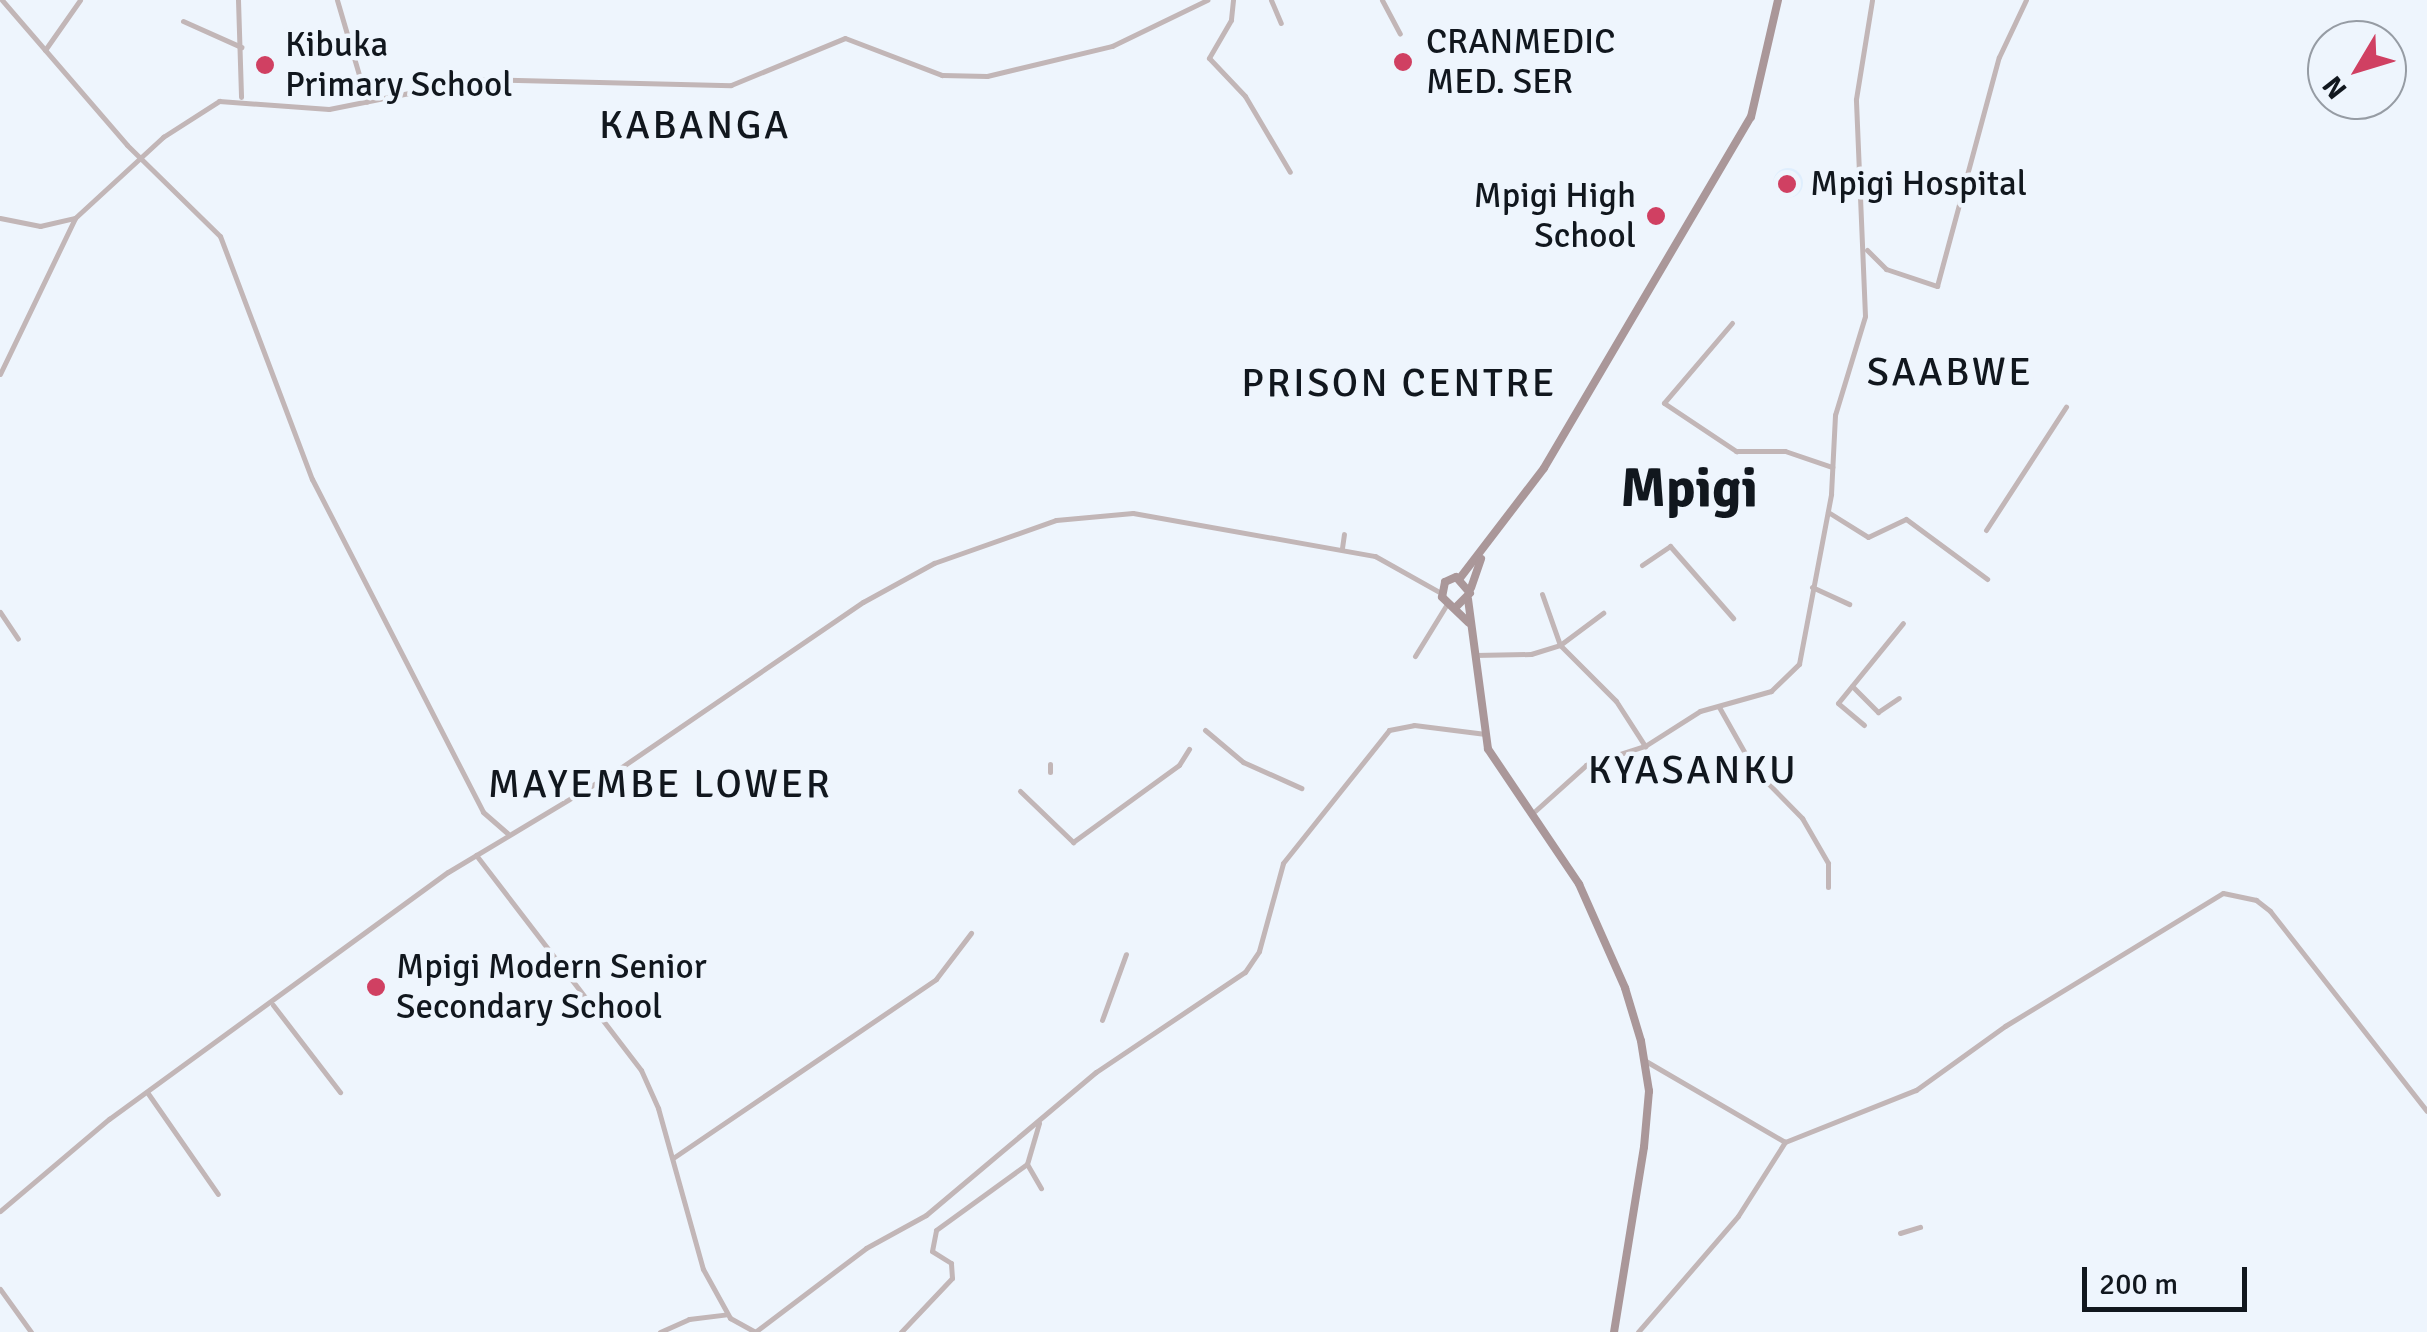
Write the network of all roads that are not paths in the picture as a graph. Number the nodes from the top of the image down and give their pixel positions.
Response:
1 (2, 0) edge
2 (80, 0) edge
3 (337, 0) edge
4 (1207, 0) edge
5 (1233, 0) edge
6 (1271, 0) edge
7 (1382, 0) edge
8 (1778, 0) edge
9 (1872, 0) edge
10 (2026, 0) edge
11 (241, 1) edge
12 (183, 21) dead end
13 (1281, 23) dead end
14 (1400, 34) dead end
15 (241, 47) junction
16 (45, 50) junction
17 (241, 98) junction
18 (367, 102) junction
19 (142, 156) junction
20 (1290, 172) dead end
21 (0, 218) edge
22 (76, 218) junction
23 (72, 228) junction
24 (81, 237) dead end
25 (1867, 250) junction
26 (1732, 323) dead end
27 (0, 374) edge
28 (2066, 407) dead end
29 (1832, 468) junction
30 (1827, 512) junction
31 (1986, 530) dead end
32 (1344, 534) dead end
33 (1342, 548) junction
34 (1484, 550) junction
35 (1642, 565) dead end
36 (1460, 578) junction
37 (1987, 579) dead end
38 (1445, 582) junction
39 (1429, 584) junction
40 (1812, 586) junction
41 (1441, 592) junction
42 (1542, 594) dead end
43 (1469, 596) junction
44 (1849, 604) dead end
45 (1452, 605) junction
46 (0, 612) edge
47 (1603, 612) dead end
48 (1733, 618) dead end
49 (1469, 623) junction
50 (1903, 623) dead end
51 (18, 638) dead end
52 (1560, 645) junction
53 (1415, 656) dead end
54 (1472, 656) junction
55 (1852, 686) junction
56 (1899, 698) dead end
57 (1719, 706) junction
58 (1864, 725) dead end
59 (1205, 730) dead end
60 (1484, 734) junction
61 (1645, 746) junction
62 (1189, 749) dead end
63 (1301, 788) dead end
64 (1020, 791) dead end
65 (1535, 811) junction
66 (507, 833) junction
67 (476, 854) junction
68 (1828, 887) dead end
69 (971, 934) dead end
70 (1126, 954) dead end
71 (273, 1005) junction
72 (1102, 1020) dead end
73 (1644, 1060) junction
74 (147, 1092) junction
75 (340, 1092) dead end
76 (2427, 1111) edge
77 (1040, 1121) junction
78 (1785, 1142) junction
79 (673, 1158) junction
80 (1026, 1164) junction
81 (1041, 1188) dead end
82 (218, 1194) dead end
83 (0, 1211) edge
84 (1920, 1227) dead end
85 (1900, 1233) dead end
86 (0, 1288) edge
87 (728, 1314) junction
88 (31, 1332) edge
89 (660, 1332) edge
90 (755, 1332) edge
91 (901, 1332) edge
92 (1614, 1332) edge
93 (1638, 1332) edge

1 - 16 street
2 - 16 street
3 - 18 street
4 - 18 street
5 - 20 street
6 - 13 street
7 - 14 street
8 - 34 main road
9 - 25 street
10 - 25 street
11 - 15 street
12 - 15 street
15 - 17 street
16 - 19 street
17 - 18 street
17 - 19 street
19 - 22 street
19 - 66 street
21 - 22 street
22 - 23 street
23 - 24 street
23 - 27 street
25 - 29 street
26 - 29 street
28 - 31 street
29 - 30 street
30 - 37 street
30 - 40 street
32 - 33 street
33 - 39 street
33 - 66 street
34 - 36 main road
34 - 43 main road
35 - 48 street
36 - 38 main road
36 - 43 main road
38 - 39 street
38 - 41 main road
39 - 41 street
40 - 44 street
40 - 57 street
41 - 45 main road
42 - 52 street
43 - 45 main road
43 - 49 main road
45 - 49 main road
45 - 53 street
46 - 51 street
47 - 52 street
49 - 54 main road
50 - 55 street
52 - 54 street
52 - 61 street
54 - 60 main road
55 - 56 street
55 - 58 street
57 - 61 street
57 - 68 street
59 - 63 street
60 - 65 main road
60 - 77 street
61 - 65 street
62 - 64 street
65 - 73 main road
66 - 67 street
67 - 71 street
67 - 79 street
69 - 79 street
70 - 72 street
71 - 74 street
71 - 75 street
73 - 78 street
73 - 92 main road
74 - 82 street
74 - 83 street
76 - 78 street
77 - 80 street
77 - 90 street
78 - 93 street
79 - 87 street
80 - 81 street
80 - 91 street
84 - 85 street
86 - 88 street
87 - 89 street
87 - 90 street

